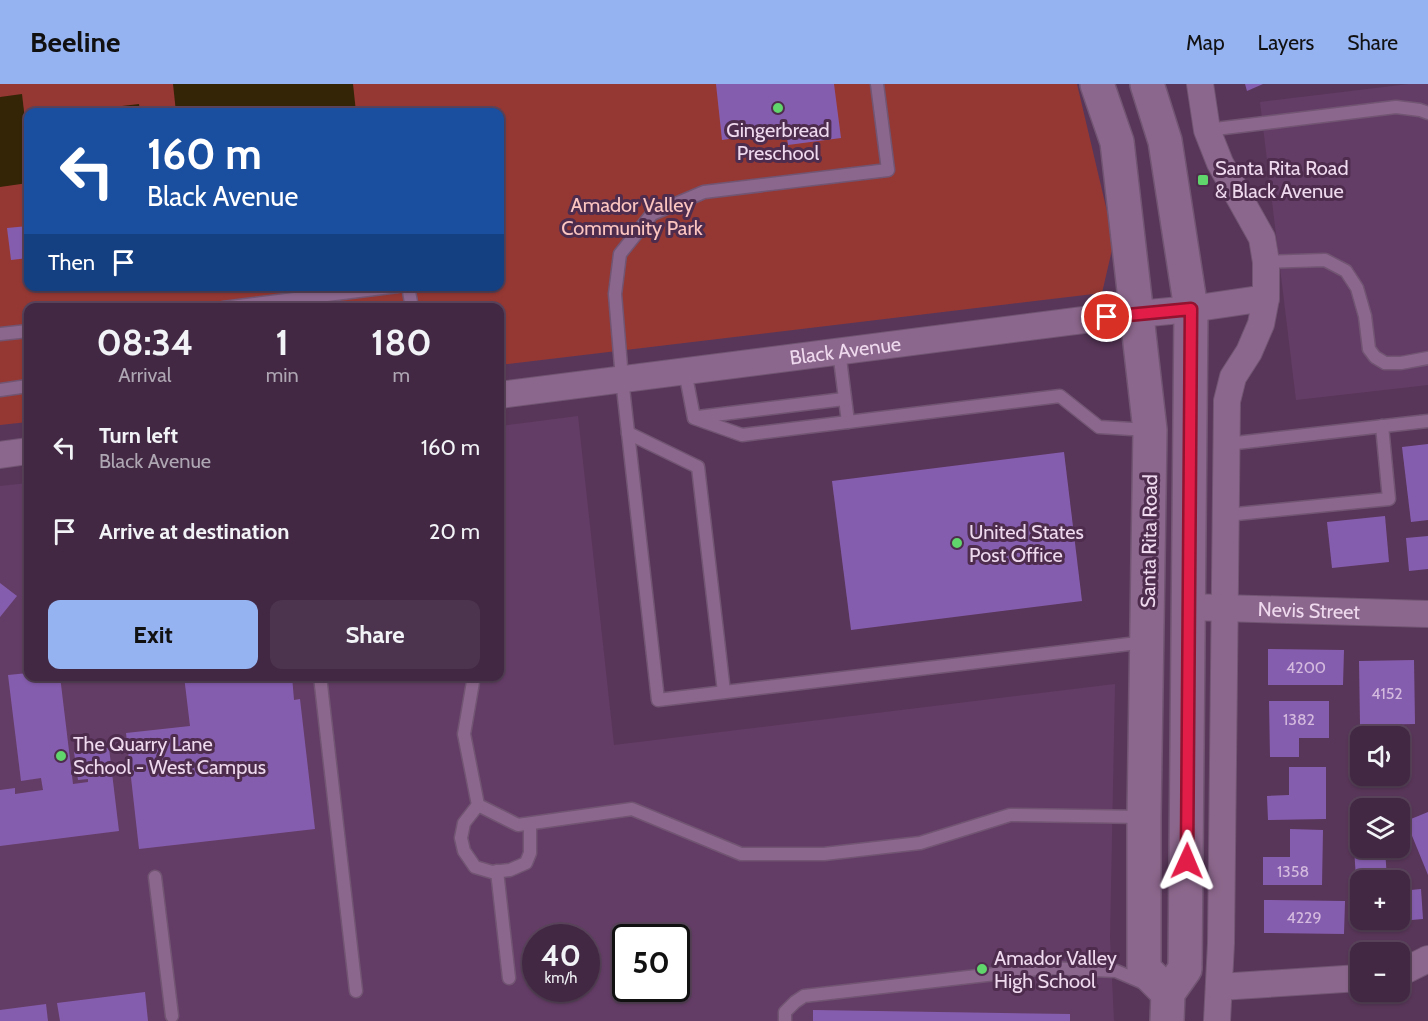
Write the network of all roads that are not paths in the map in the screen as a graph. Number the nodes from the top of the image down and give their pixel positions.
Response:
1 (877, 84) edge
2 (1097, 84) edge
3 (1147, 84) edge
4 (1200, 84) edge
5 (1428, 113) edge
6 (1207, 130) junction
7 (1266, 262) junction
8 (358, 291) edge
9 (1266, 298) junction
10 (263, 303) edge
11 (1191, 309) junction
12 (1137, 313) junction
13 (24, 331) edge
14 (0, 334) edge
15 (839, 351) junction
16 (1428, 358) edge
17 (686, 371) junction
18 (622, 379) junction
19 (24, 387) edge
20 (0, 390) edge
21 (504, 394) edge
22 (844, 399) junction
23 (694, 418) junction
24 (1428, 421) edge
25 (848, 422) junction
26 (1382, 426) junction
27 (1150, 430) junction
28 (628, 433) junction
29 (1227, 444) junction
30 (24, 452) edge
31 (0, 455) edge
32 (1226, 515) junction
33 (1189, 607) junction
34 (1226, 609) junction
35 (1428, 614) edge
36 (1147, 642) junction
37 (321, 681) edge
38 (473, 681) edge
39 (724, 692) junction
40 (478, 805) junction
41 (1144, 817) junction
42 (1188, 818) junction
43 (530, 824) junction
44 (497, 871) junction
45 (155, 877) dead end
46 (1428, 959) edge
47 (1410, 969) edge
48 (509, 978) dead end
49 (1350, 979) edge
50 (1219, 987) junction
51 (356, 991) dead end
52 (1168, 1007) edge
53 (172, 1016) dead end
54 (785, 1021) edge
55 (1217, 1021) edge

1 - 18 lane
2 - 12 main road, Santa Rita Road
3 - 11 main road, Santa Rita Road
4 - 6 street
5 - 6 lane
6 - 7 street
7 - 9 street
7 - 16 lane
8 - 10 lane
9 - 11 street, Black Avenue
9 - 29 street
11 - 12 street, Black Avenue
11 - 33 main road, Santa Rita Road
12 - 15 street, Black Avenue
12 - 27 main road, Santa Rita Road
13 - 14 lane
15 - 17 street, Black Avenue
15 - 22 lane
17 - 18 street, Black Avenue
17 - 23 lane
18 - 21 street, Black Avenue
18 - 28 lane
19 - 20 lane
22 - 23 lane
22 - 25 lane
23 - 25 lane
24 - 26 lane
25 - 27 lane
26 - 29 lane
26 - 32 lane
27 - 36 main road, Santa Rita Road
28 - 39 lane
28 - 39 lane
29 - 32 street
30 - 31 street
32 - 34 street
33 - 34 street, Nevis Street
33 - 42 main road, Santa Rita Road
34 - 35 street, Nevis Street
34 - 50 street
36 - 39 lane
36 - 41 main road, Santa Rita Road
37 - 51 lane
38 - 40 lane
40 - 43 lane
40 - 44 lane
41 - 42 main road
41 - 43 lane
41 - 52 main road, Santa Rita Road
42 - 52 main road, Santa Rita Road
43 - 44 lane
44 - 48 lane
45 - 53 lane
46 - 47 street
49 - 50 street
50 - 55 street
52 - 54 lane

